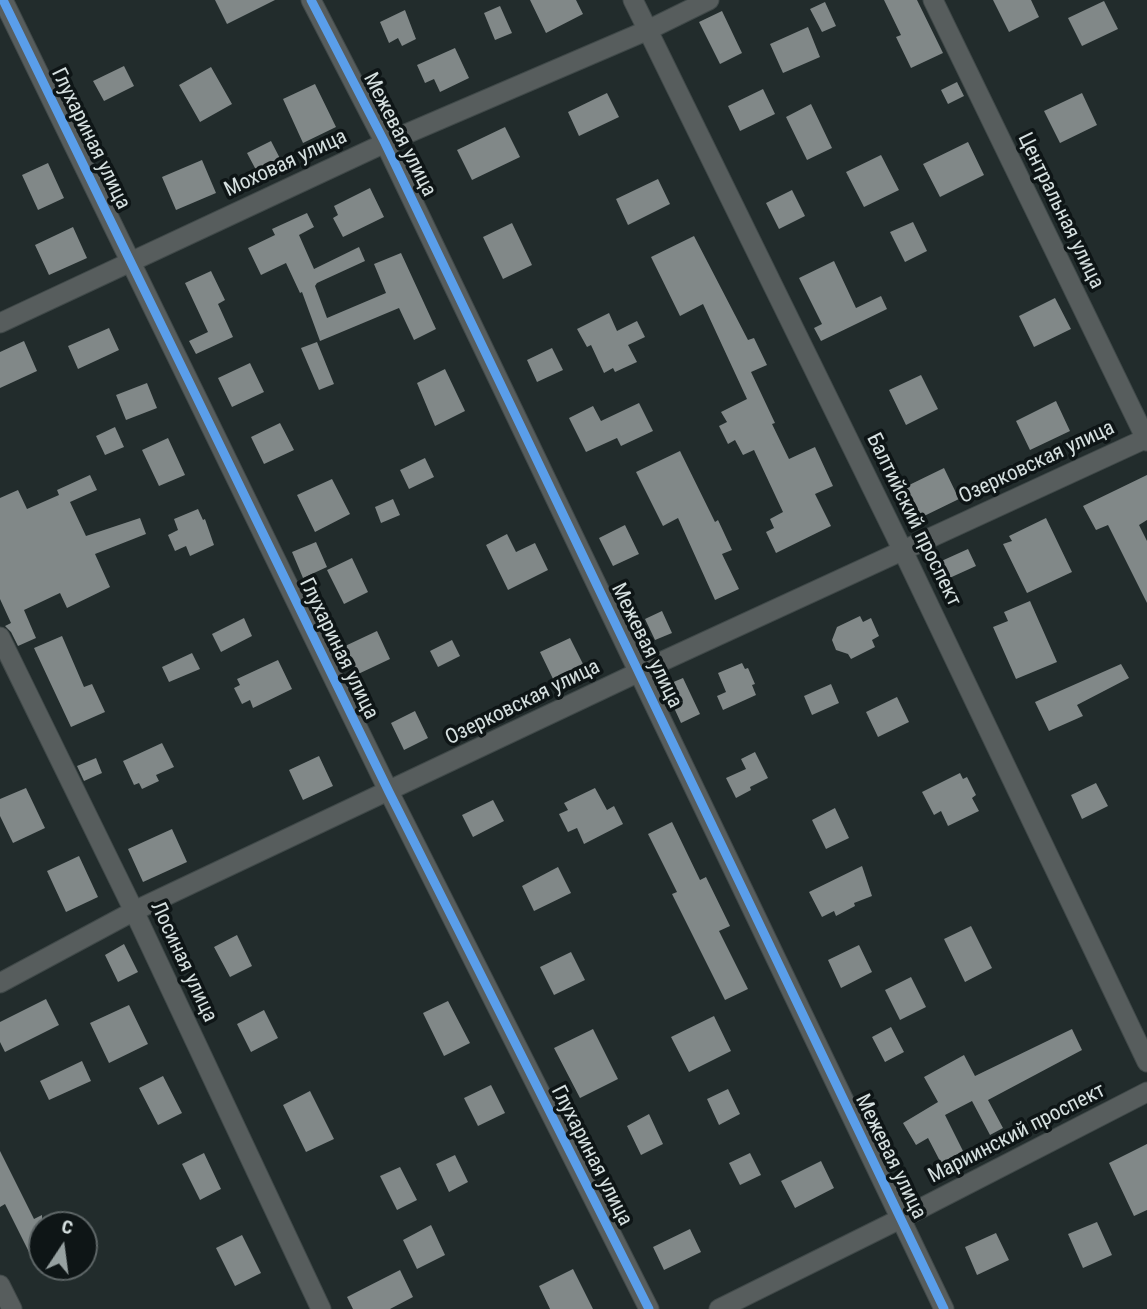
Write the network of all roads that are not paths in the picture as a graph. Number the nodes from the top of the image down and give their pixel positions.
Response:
1 (3, 0) edge
2 (311, 0) edge
3 (634, 0) edge
4 (709, 0) edge
5 (933, 0) edge
6 (648, 30) junction
7 (385, 143) junction
8 (130, 263) junction
9 (0, 323) edge
10 (1147, 439) edge
11 (903, 551) junction
12 (0, 637) edge
13 (639, 672) junction
14 (389, 792) junction
15 (134, 911) junction
16 (0, 983) edge
17 (1147, 1062) edge
18 (1147, 1092) edge
19 (901, 1219) junction
20 (0, 1284) edge
21 (12, 1309) edge
22 (321, 1309) edge
23 (649, 1309) edge
24 (719, 1309) edge
25 (944, 1309) edge

1 - 8 street, Глухариная улица
2 - 7 street, Межевая улица
3 - 6 street, Балтийский проспект
4 - 6 street, Моховая улица
5 - 10 street, Центральная улица
6 - 7 street, Моховая улица
6 - 11 street, Балтийский проспект
7 - 8 street, Моховая улица
7 - 13 street, Межевая улица
8 - 9 street, Моховая улица
8 - 14 street, Глухариная улица
10 - 11 street, Озерковская улица
11 - 13 street, Озерковская улица
11 - 17 street, Балтийский проспект
12 - 15 street, Лосиная улица
13 - 14 street, Озерковская улица
13 - 19 street, Межевая улица
14 - 15 street, Озерковская улица
14 - 23 street, Глухариная улица
15 - 16 street, Озерковская улица
15 - 22 street, Лосиная улица
18 - 19 street, Мариинский проспект
19 - 24 street, Мариинский проспект
19 - 25 street, Межевая улица
20 - 21 street

